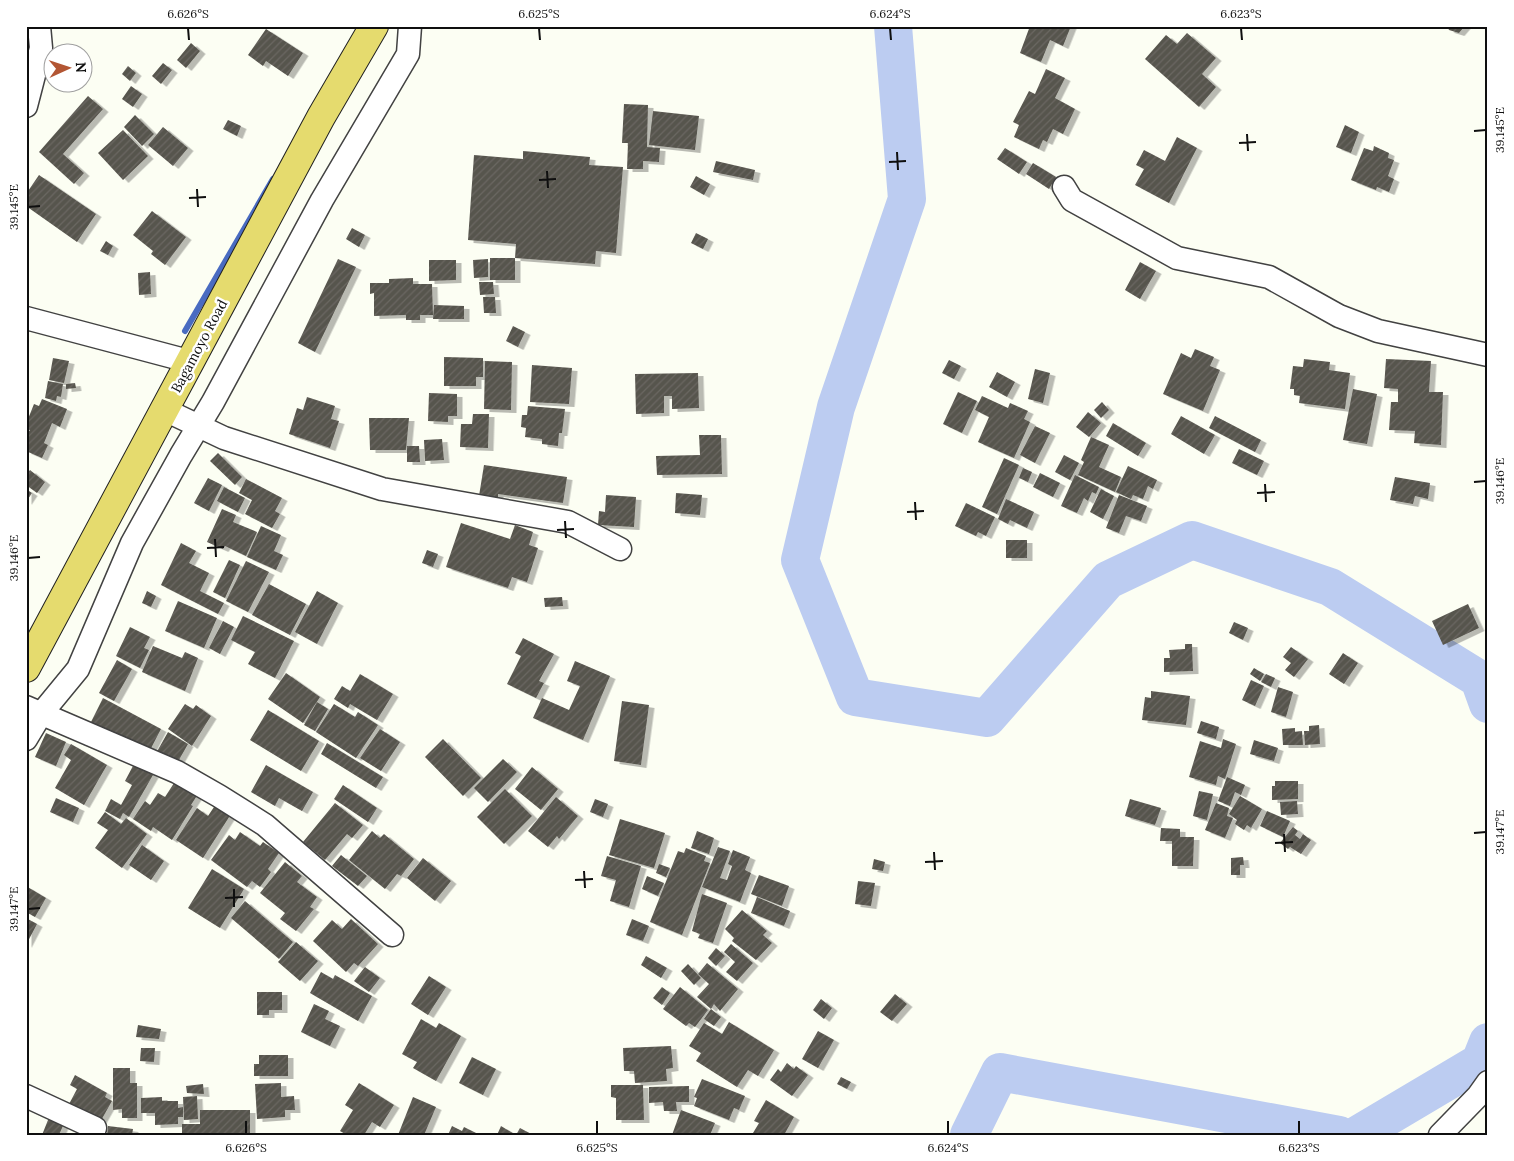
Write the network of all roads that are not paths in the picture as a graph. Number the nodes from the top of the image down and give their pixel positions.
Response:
1 (39, 26) edge
2 (374, 26) edge
3 (410, 26) edge
4 (26, 106) edge
5 (1064, 188) dead end
6 (26, 318) edge
7 (1488, 355) edge
8 (192, 362) junction
9 (165, 410) junction
10 (198, 427) junction
11 (620, 549) dead end
12 (26, 668) edge
13 (34, 710) edge
14 (26, 739) edge
15 (392, 935) dead end
16 (1488, 1082) edge
17 (26, 1096) edge
18 (95, 1128) dead end
19 (1440, 1135) edge

1 - 4 street
2 - 8 highway, Bagamoyo Road
3 - 10 street
5 - 7 street
6 - 8 street
8 - 9 highway, Bagamoyo Road
9 - 10 street
9 - 12 highway, Bagamoyo Road
10 - 11 street
10 - 13 street
13 - 14 street
13 - 15 street
16 - 19 street
17 - 18 street

